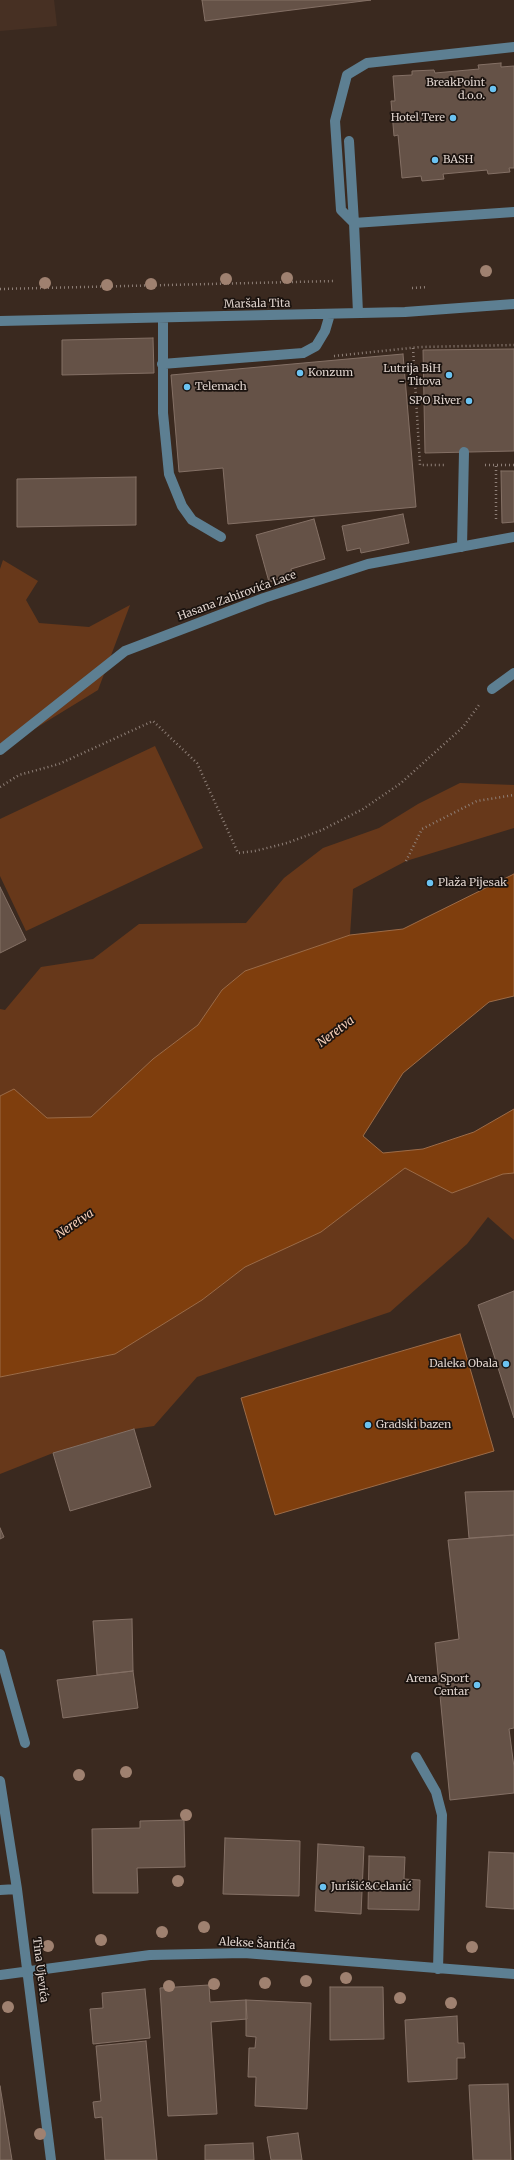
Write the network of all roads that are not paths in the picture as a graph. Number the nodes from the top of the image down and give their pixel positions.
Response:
1 (514, 47) edge
2 (349, 141) dead end
3 (514, 212) edge
4 (354, 223) junction
5 (514, 304) edge
6 (358, 313) junction
7 (330, 314) junction
8 (163, 318) junction
9 (0, 321) edge
10 (162, 364) junction
11 (464, 452) dead end
12 (221, 537) dead end
13 (514, 537) edge
14 (462, 547) junction
15 (514, 673) edge
16 (492, 689) road end
17 (0, 750) edge
18 (0, 1654) edge
19 (25, 1743) dead end
20 (416, 1757) dead end
21 (1, 1783) edge
22 (17, 1889) junction
23 (0, 1890) edge
24 (438, 1969) junction
25 (28, 1970) junction
26 (514, 1974) edge
27 (0, 1975) edge
28 (51, 2160) edge

1 - 4 street
2 - 4 street
3 - 4 street
4 - 6 street
5 - 6 street, Maršala Tita
6 - 7 street, Maršala Tita
7 - 8 street, Maršala Tita
7 - 10 street
8 - 9 street, Maršala Tita
8 - 10 street
10 - 12 street
11 - 14 street
13 - 14 street, Hasana Zahirovića Lace
14 - 17 street, Hasana Zahirovića Lace
15 - 16 street
18 - 19 street
20 - 24 street
21 - 22 street, Tina Ujevića
22 - 23 street
22 - 25 street, Tina Ujevića
24 - 25 street, Alekse Šantića
24 - 26 street, Alekse Šantića
25 - 27 street, Alekse Šantića
25 - 28 street, Tina Ujevića

